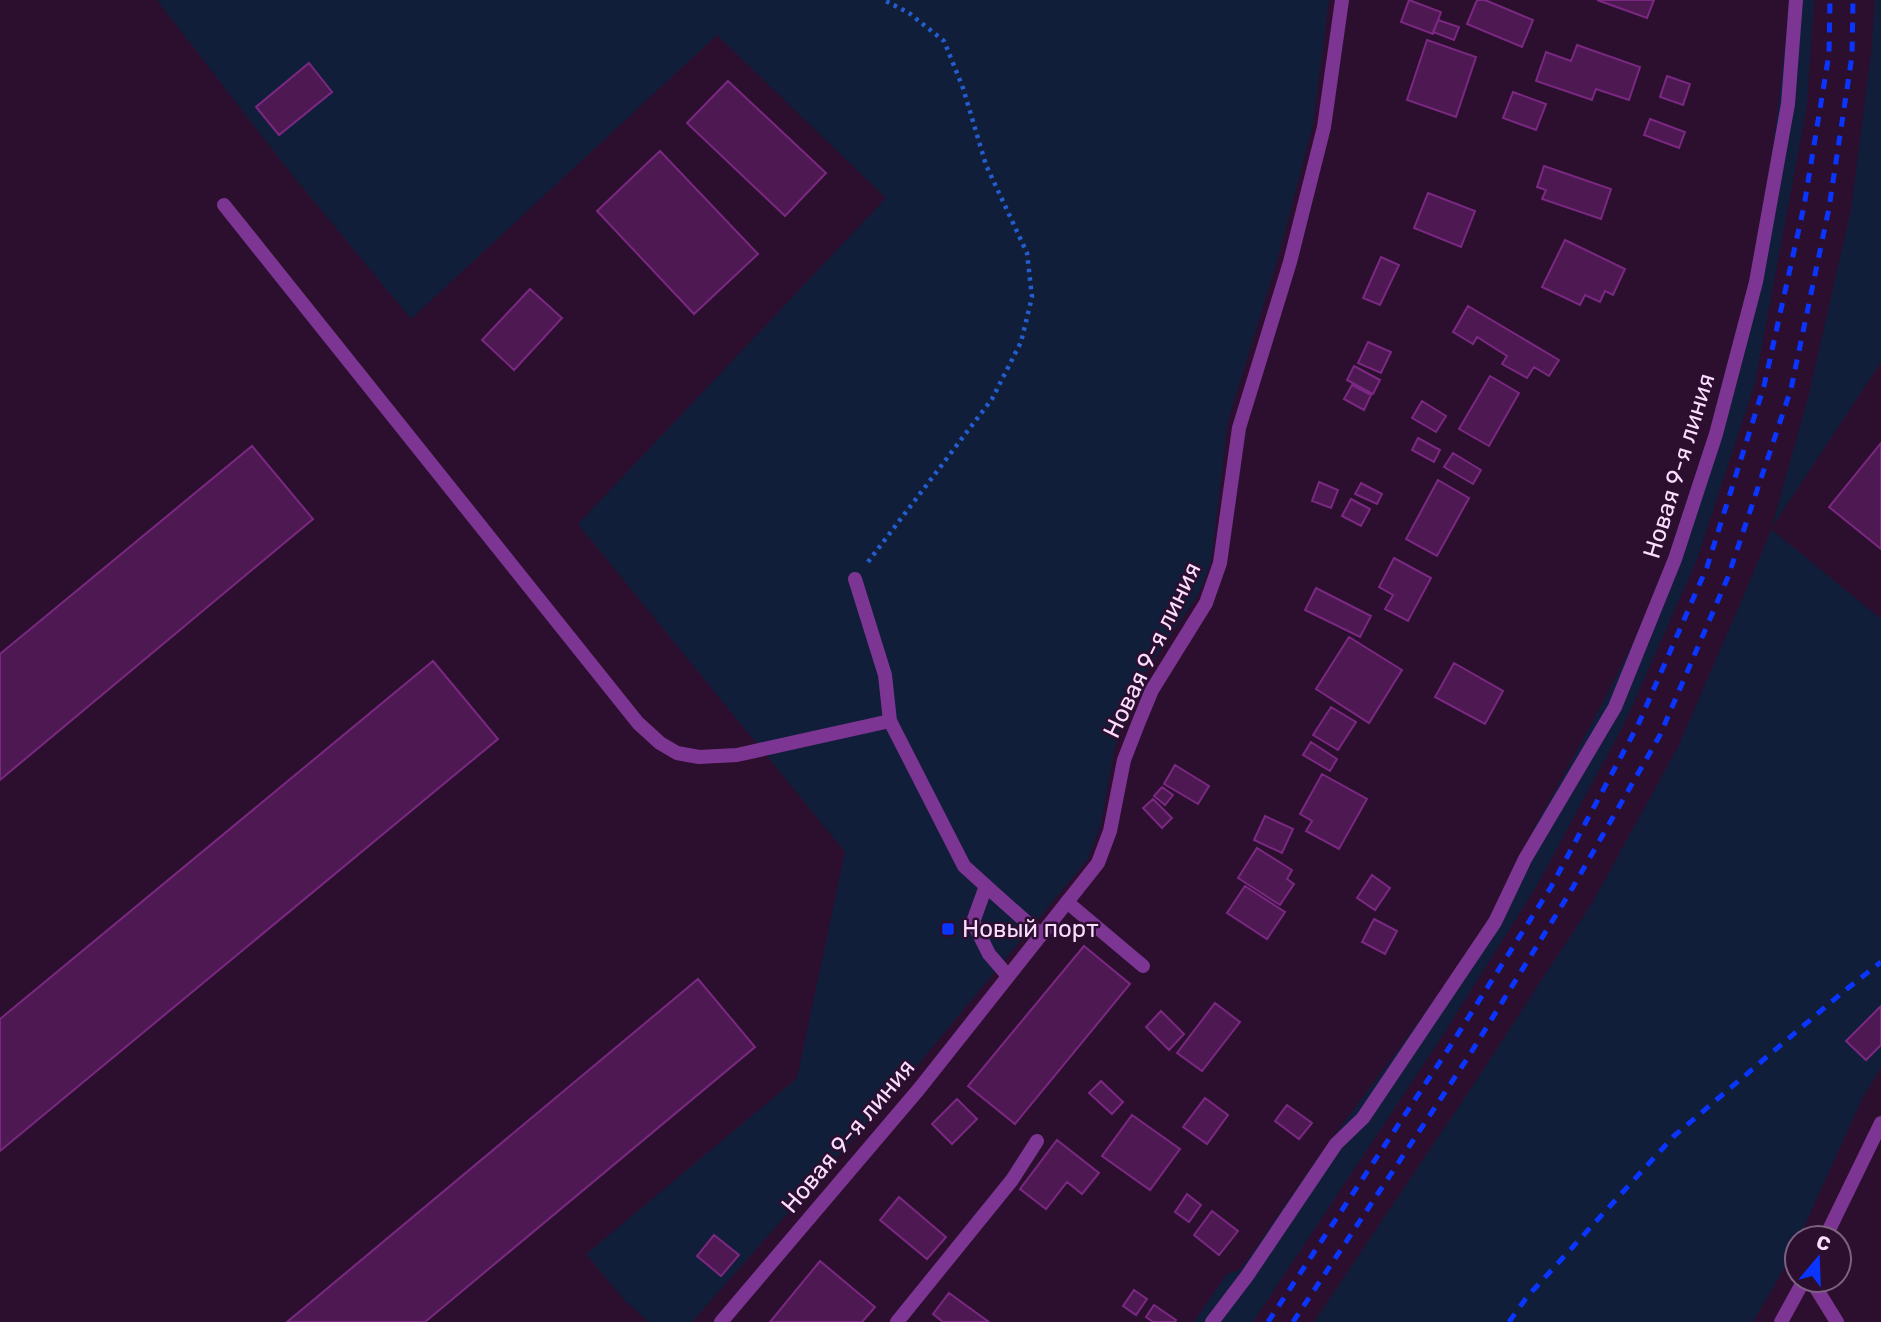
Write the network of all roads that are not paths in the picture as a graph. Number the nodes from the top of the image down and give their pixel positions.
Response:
1 (1342, 0) edge
2 (1796, 0) edge
3 (224, 205) dead end
4 (855, 579) road end
5 (890, 721) junction
6 (986, 886) junction
7 (1067, 902) junction
8 (1041, 935) junction
9 (1143, 966) dead end
10 (1008, 976) junction
11 (1881, 1123) edge
12 (1037, 1141) dead end
13 (1832, 1224) edge
14 (1796, 1294) edge
15 (1820, 1294) edge
16 (721, 1322) edge
17 (897, 1322) edge
18 (1212, 1322) edge
19 (1781, 1322) edge
20 (1837, 1322) edge

1 - 7 street, Новая 9-я линия
2 - 18 street, Новая 9-я линия
3 - 5 street
4 - 5 street
5 - 6 street
6 - 8 street
6 - 10 street
7 - 8 street, Новая 9-я линия
7 - 9 street
8 - 10 street, Новая 9-я линия
10 - 16 street, Новая 9-я линия
11 - 13 street
12 - 17 street
14 - 19 street
15 - 20 street

